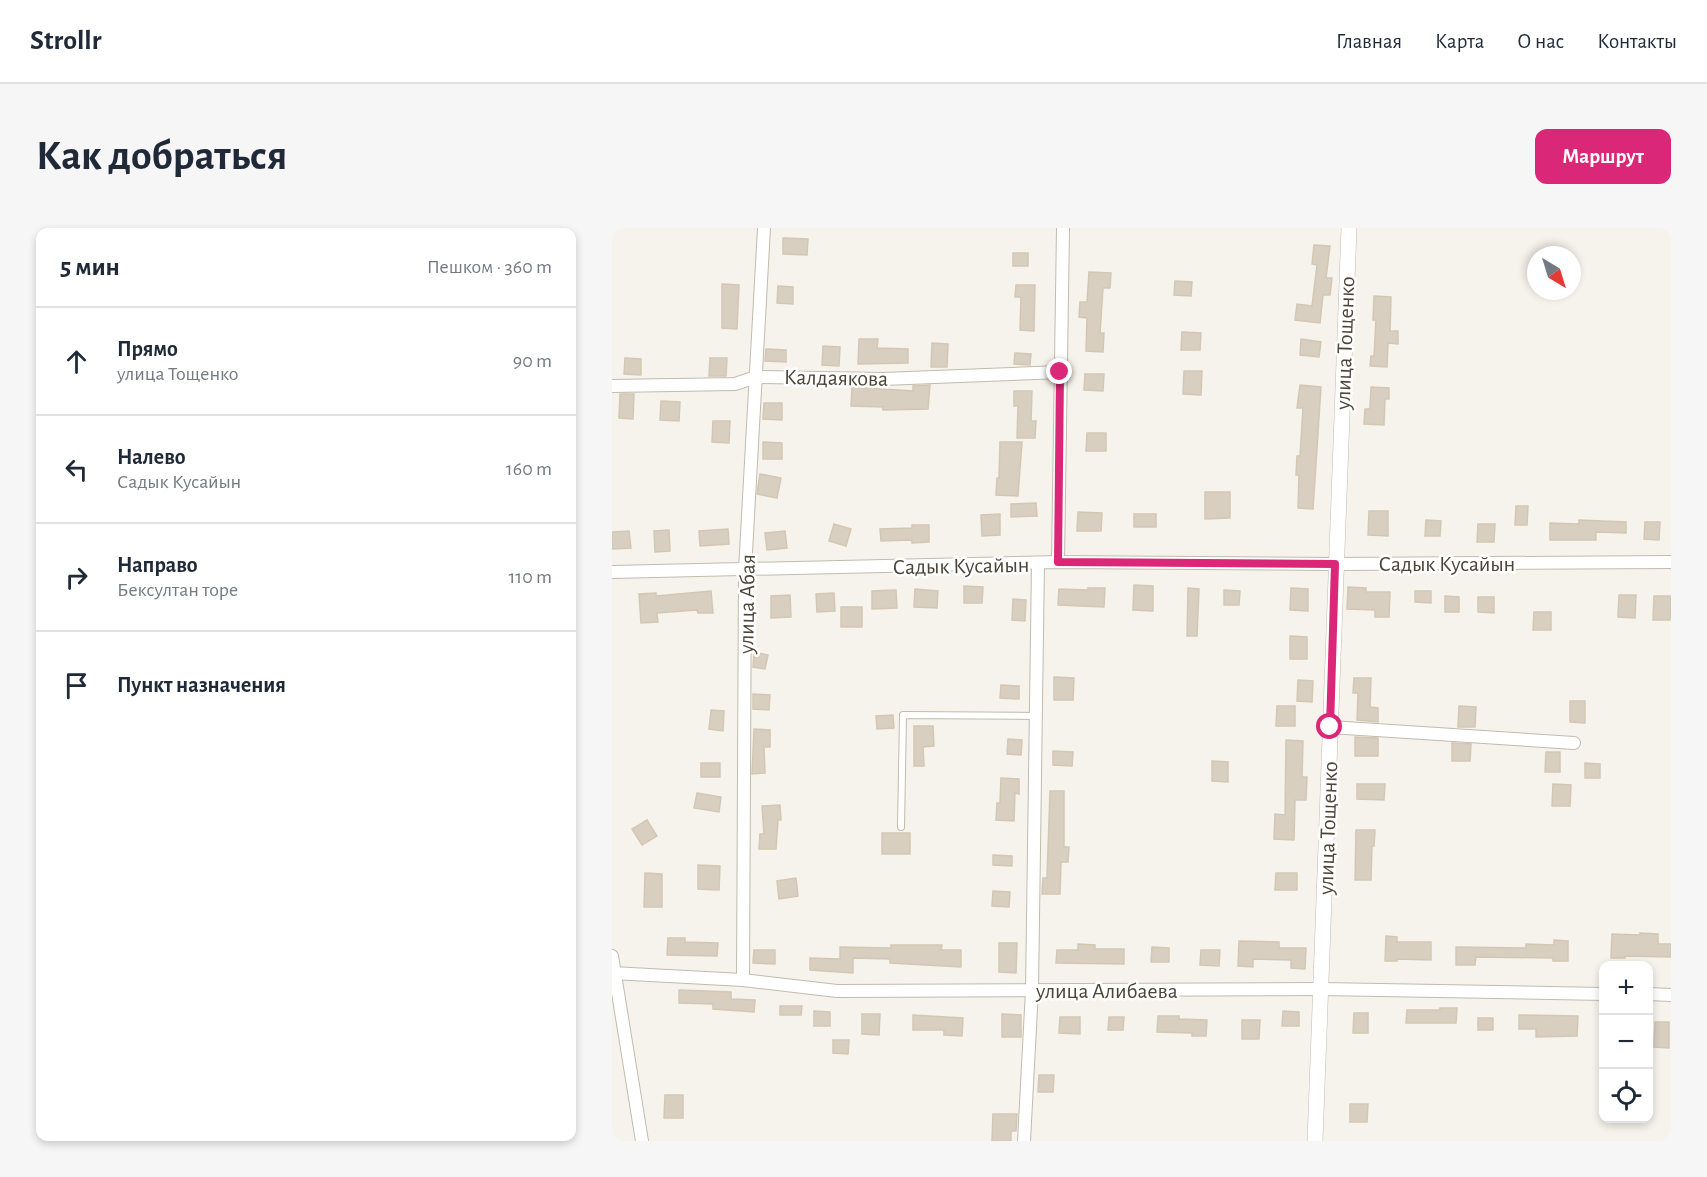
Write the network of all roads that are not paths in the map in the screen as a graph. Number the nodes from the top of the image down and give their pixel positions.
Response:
1 (764, 228) edge
2 (1063, 228) edge
3 (1348, 228) edge
4 (1060, 372) junction
5 (756, 377) junction
6 (612, 386) edge
7 (1058, 562) junction
8 (1671, 562) edge
9 (1038, 563) junction
10 (1335, 564) junction
11 (745, 570) junction
12 (612, 572) edge
13 (1036, 716) junction
14 (1330, 727) junction
15 (1574, 743) dead end
16 (901, 827) dead end
17 (612, 956) edge
18 (613, 974) edge
19 (743, 980) junction
20 (1322, 989) junction
21 (1032, 990) junction
22 (1599, 994) edge
23 (1653, 994) edge
24 (1671, 995) edge
25 (642, 1141) edge
26 (1024, 1141) edge
27 (1316, 1141) edge

1 - 5 street, улица Абая
2 - 4 street
3 - 10 street, улица Тощенко
4 - 5 street, Калдаякова
4 - 7 street
5 - 6 street, Калдаякова
5 - 11 street, улица Абая
7 - 9 street, Садык Кусайын
7 - 10 street, Садык Кусайын
8 - 10 street, Садык Кусайын
9 - 11 street, Садык Кусайын
9 - 13 street
10 - 14 street, улица Тощенко
11 - 12 street, Садык Кусайын
11 - 19 street, улица Абая
13 - 16 lane
13 - 21 street
14 - 15 street
14 - 20 street, улица Тощенко
17 - 18 street
18 - 19 street, улица Алибаева
18 - 25 street
19 - 21 street, улица Алибаева
20 - 21 street, улица Алибаева
20 - 22 street, улица Алибаева
20 - 27 street, улица Тощенко
21 - 26 street
23 - 24 street

